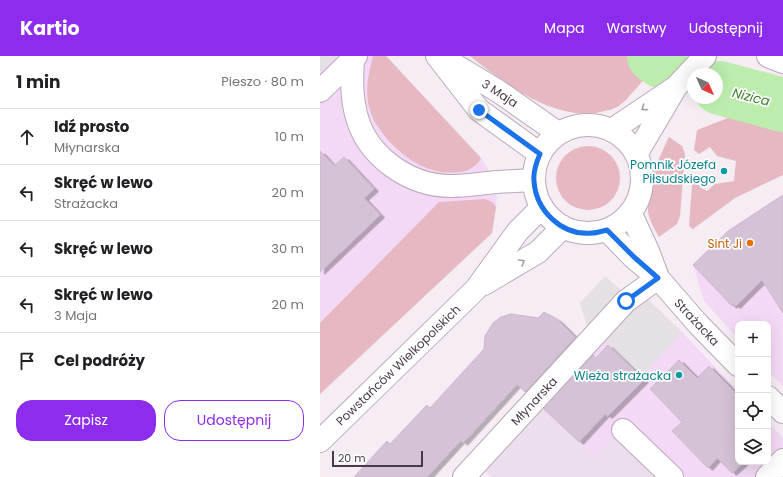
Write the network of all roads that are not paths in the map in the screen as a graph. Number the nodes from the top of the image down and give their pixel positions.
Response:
1 (437, 56) edge
2 (440, 56) edge
3 (705, 56) edge
4 (768, 56) edge
5 (355, 57) edge
6 (783, 62) edge
7 (676, 87) junction
8 (320, 91) edge
9 (612, 130) junction
10 (558, 133) junction
11 (637, 153) junction
12 (540, 154) junction
13 (534, 180) junction
14 (542, 207) junction
15 (631, 214) junction
16 (563, 227) junction
17 (607, 230) junction
18 (658, 278) junction
19 (476, 289) junction
20 (735, 363) edge
21 (771, 400) edge
22 (783, 412) edge
23 (623, 430) dead end
24 (320, 441) edge
25 (783, 460) edge
26 (464, 477) edge
27 (672, 477) edge
28 (766, 477) edge

1 - 12 street, 3 Maja
2 - 10 street, 3 Maja
3 - 7 street
4 - 6 street
5 - 8 street
5 - 13 street
7 -> 9 street
7 - 11 street
9 - 10 street
9 - 11 street
10 - 12 street
11 - 15 street
12 - 13 street
13 - 14 street
14 - 16 street
14 - 19 street, Powstańców Wielkopolskich
15 - 17 street
15 - 18 street, Strażacka
16 - 17 street
19 -> 16 street, Powstańców Wielkopolskich
17 - 18 street, Strażacka
18 - 20 street, Strażacka
18 - 26 street, Młynarska
19 - 24 street, Powstańców Wielkopolskich
21 - 22 street
23 - 27 street
25 - 28 street

